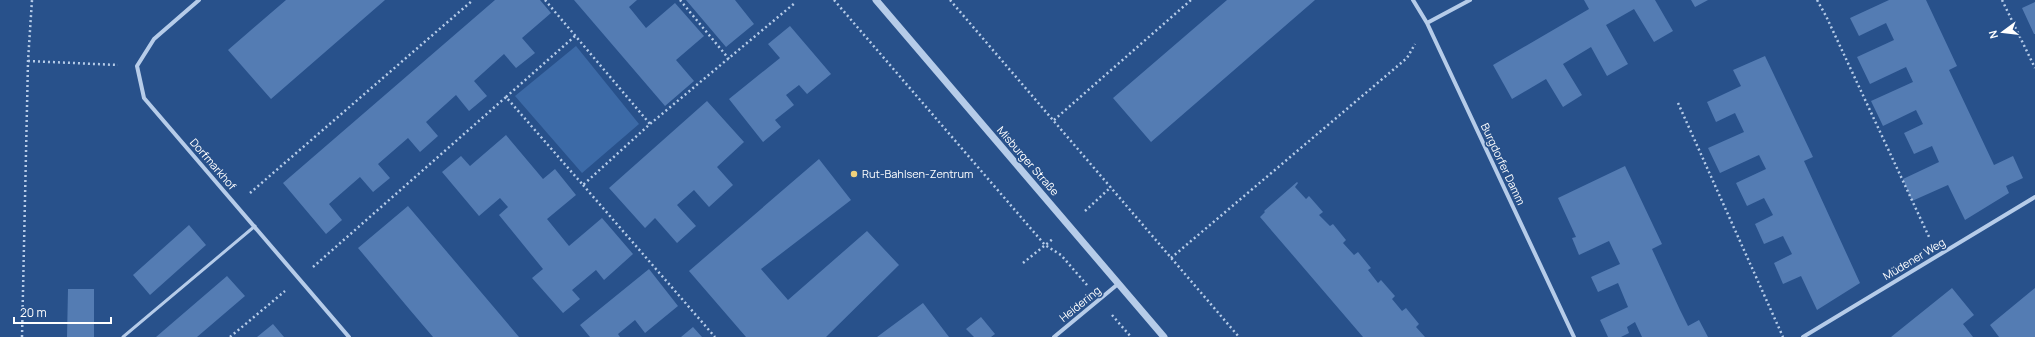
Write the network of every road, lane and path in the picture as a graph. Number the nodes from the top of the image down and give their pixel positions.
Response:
1 (32, 0) edge
2 (199, 0) edge
3 (473, 0) edge
4 (545, 0) edge
5 (680, 0) edge
6 (834, 0) edge
7 (876, 0) edge
8 (950, 0) edge
9 (1191, 0) edge
10 (1413, 0) edge
11 (1470, 0) edge
12 (1817, 0) edge
13 (2002, 0) edge
14 (796, 2) dead end
15 (1427, 24) junction
16 (575, 36) junction
17 (729, 59) junction
18 (28, 61) junction
19 (136, 66) junction
20 (2035, 68) edge
21 (506, 97) junction
22 (1678, 103) dead end
23 (1054, 120) junction
24 (650, 124) junction
25 (583, 185) junction
26 (1111, 188) junction
27 (2035, 197) edge
28 (236, 205) junction
29 (1083, 212) dead end
30 (255, 226) junction
31 (1057, 235) dead end
32 (1045, 245) junction
33 (1938, 256) junction
34 (1171, 258) junction
35 (1023, 263) dead end
36 (299, 280) junction
37 (1118, 284) junction
38 (1099, 300) junction
39 (22, 337) edge
40 (123, 337) edge
41 (230, 337) edge
42 (349, 337) edge
43 (715, 337) edge
44 (1054, 337) edge
45 (1131, 337) edge
46 (1164, 337) edge
47 (1239, 337) edge
48 (1574, 337) edge
49 (1782, 337) edge
50 (1803, 337) edge

1 - 18 path
2 - 19 street
3 - 28 path
4 - 16 path
5 - 17 path
6 - 32 path
7 - 37 street, Misburger Straße
8 - 23 path
9 - 23 path
10 - 15 street, Burgdorfer Damm
11 - 15 street
12 - 33 path
13 - 20 path
14 - 17 path
15 - 34 path
15 - 48 street, Burgdorfer Damm
16 - 21 path
16 - 24 path
17 - 24 path
18 - 19 path
18 - 39 path
19 - 28 street, Dorfmarkhof
21 - 25 path
21 - 36 path
22 - 49 path
23 - 26 path
24 - 25 path
25 - 43 path
26 - 29 path
26 - 34 path
27 - 33 street, Müdener Weg
28 - 30 street, Dorfmarkhof
30 - 36 street, Dorfmarkhof
30 - 40 lane
31 - 32 path
32 - 35 path
32 - 38 path
33 - 50 street, Müdener Weg
34 - 47 path
36 - 41 path
36 - 42 street, Dorfmarkhof
37 - 38 street, Heidering
37 - 46 street, Misburger Straße
38 - 44 street, Heidering
38 - 45 path

